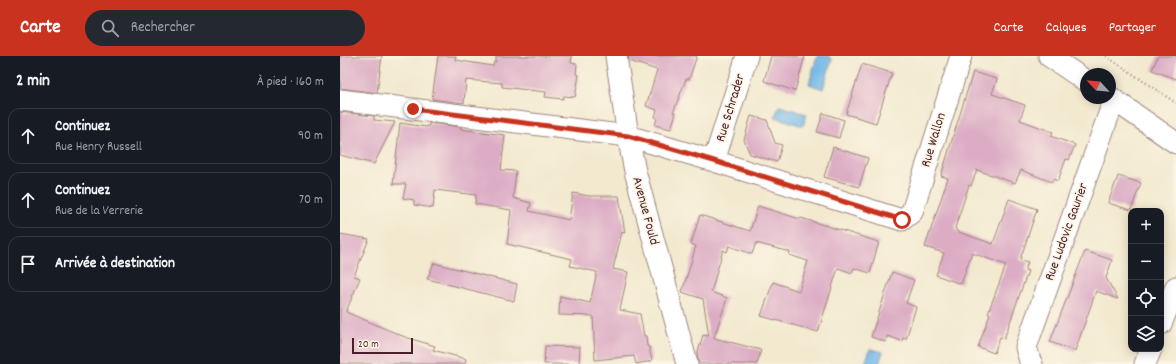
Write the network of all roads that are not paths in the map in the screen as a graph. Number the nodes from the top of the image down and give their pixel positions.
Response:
1 (616, 56) edge
2 (747, 56) edge
3 (961, 56) edge
4 (1049, 56) edge
5 (1080, 77) edge
6 (340, 100) edge
7 (1116, 101) edge
8 (1110, 104) edge
9 (628, 136) junction
10 (1176, 143) edge
11 (714, 161) junction
12 (1176, 287) edge
13 (1164, 317) edge
14 (1150, 352) edge
15 (687, 364) edge
16 (1032, 364) edge
17 (1145, 364) edge

1 - 9 street, Avenue Fould
2 - 11 street, Rue Schrader
3 - 11 street, Rue Wallon
4 - 5 street
6 - 9 street
7 - 10 street
8 - 16 street, Rue Ludovic Gaurier
9 - 11 street
9 - 15 street, Avenue Fould
12 - 13 street
14 - 17 street

